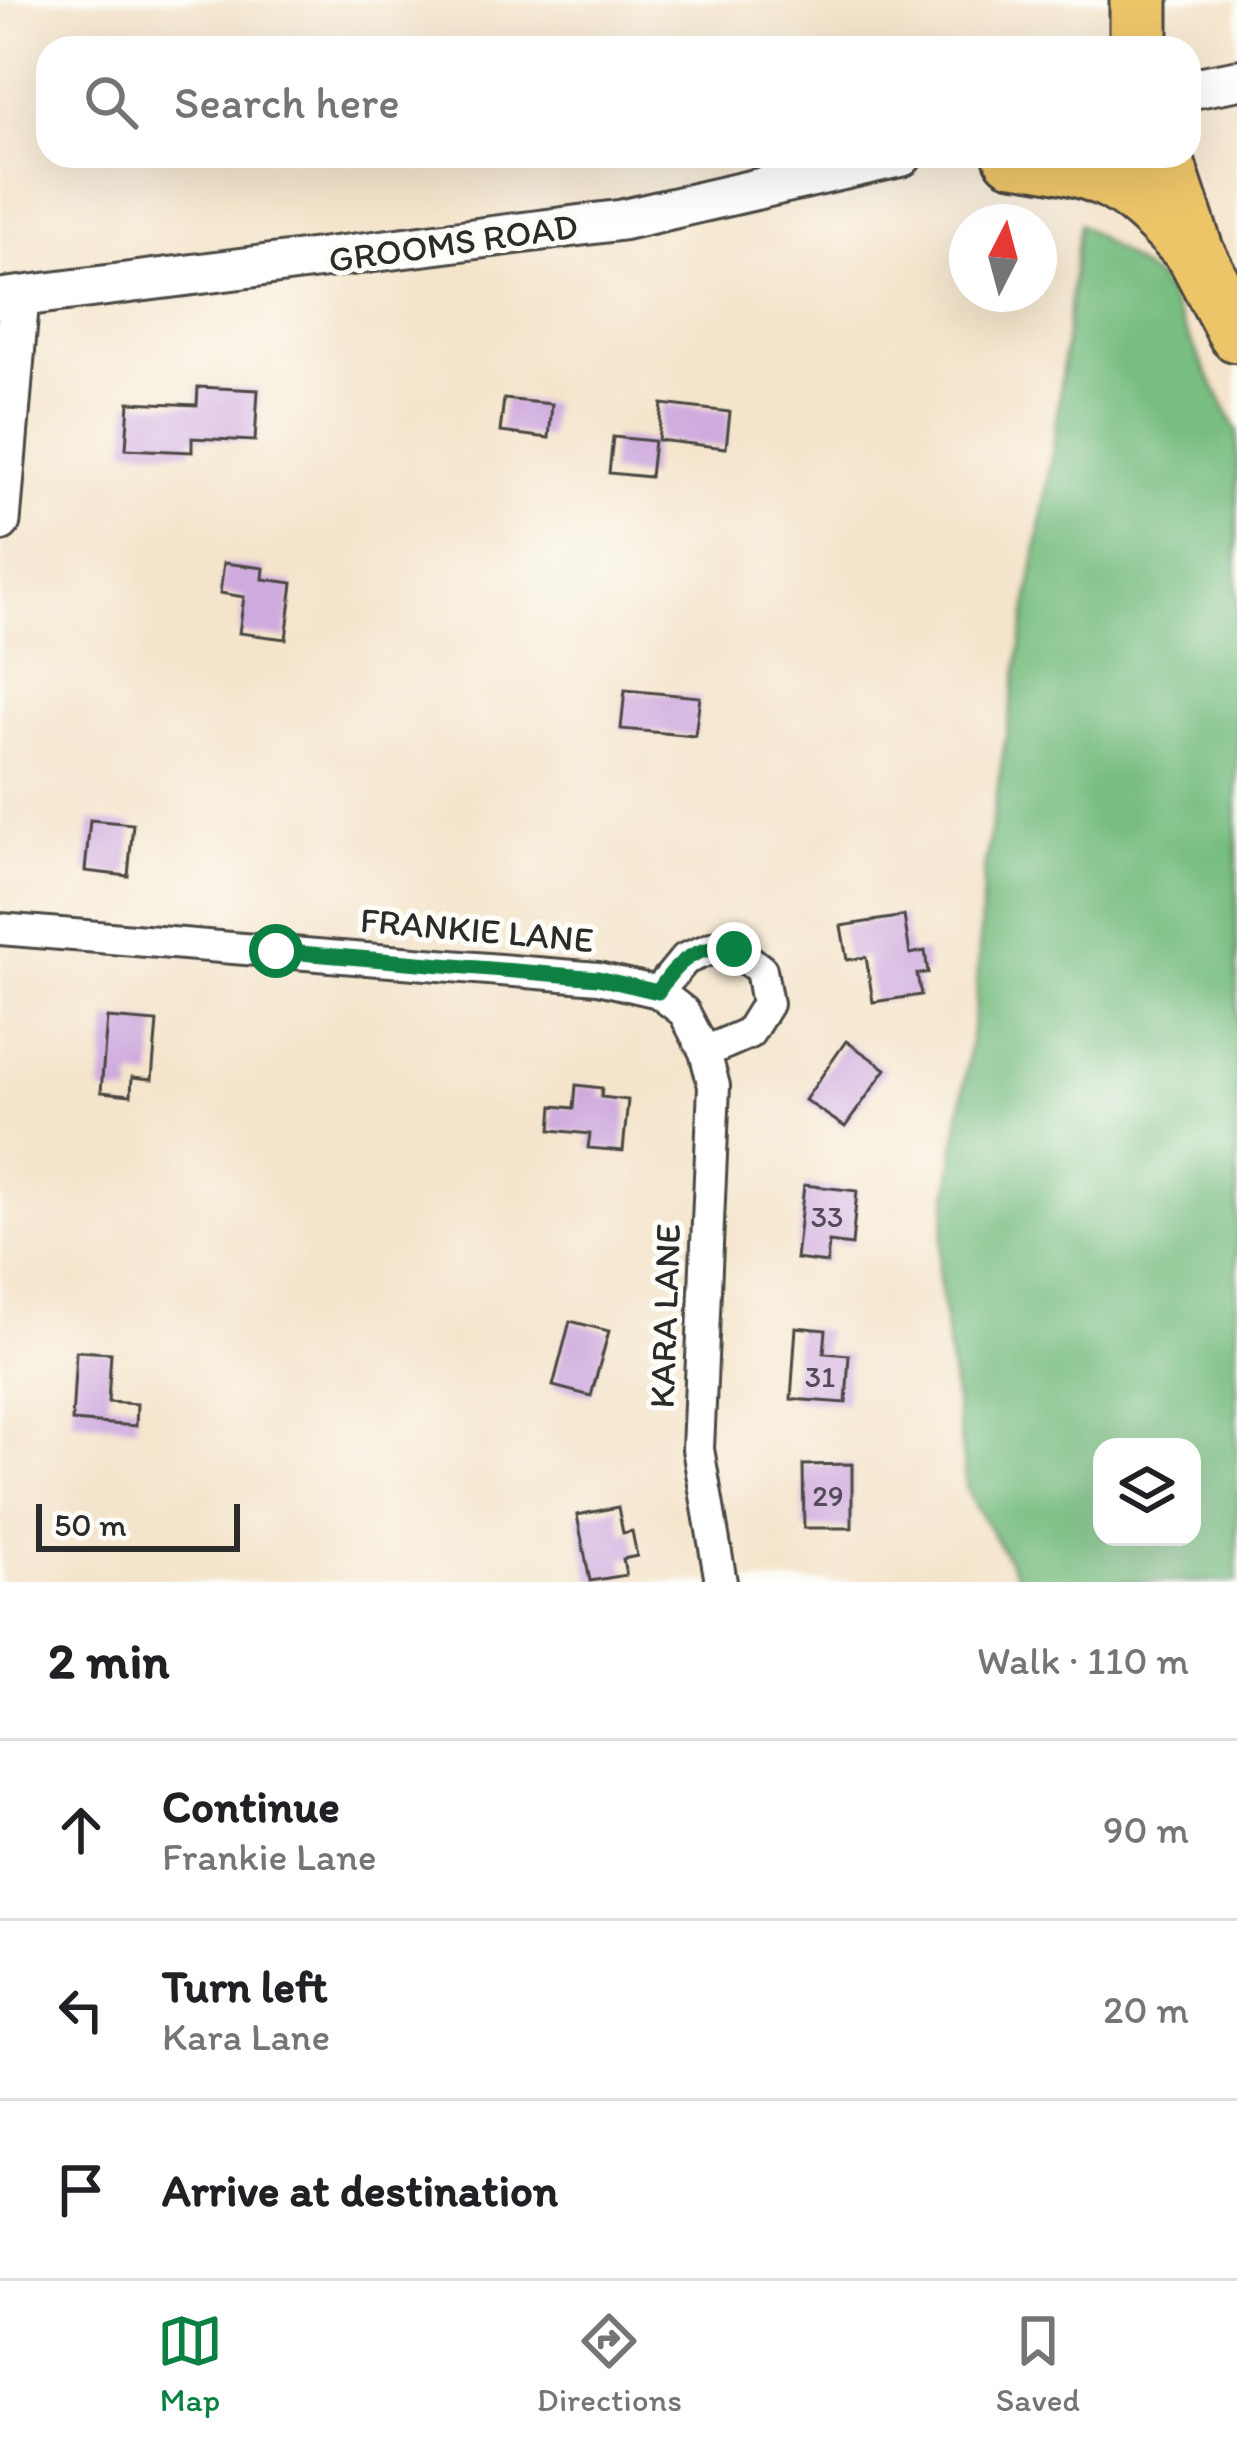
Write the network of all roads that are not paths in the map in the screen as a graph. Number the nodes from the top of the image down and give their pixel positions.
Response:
1 (1139, 0) edge
2 (1138, 36) edge
3 (1237, 80) edge
4 (1201, 87) edge
5 (850, 168) edge
6 (1080, 168) edge
7 (1167, 168) edge
8 (1195, 253) junction
9 (9, 298) edge
10 (1237, 333) edge
11 (0, 520) edge
12 (0, 928) edge
13 (658, 992) junction
14 (705, 1052) junction
15 (721, 1582) edge

1 - 2 highway
3 - 4 street
5 - 9 street, GROOMS ROAD
6 - 8 highway
7 - 8 highway
8 - 10 highway
9 - 11 street
12 - 13 street, FRANKIE LANE
13 - 14 street, KARA LANE
13 - 14 street
14 - 15 street, KARA LANE

